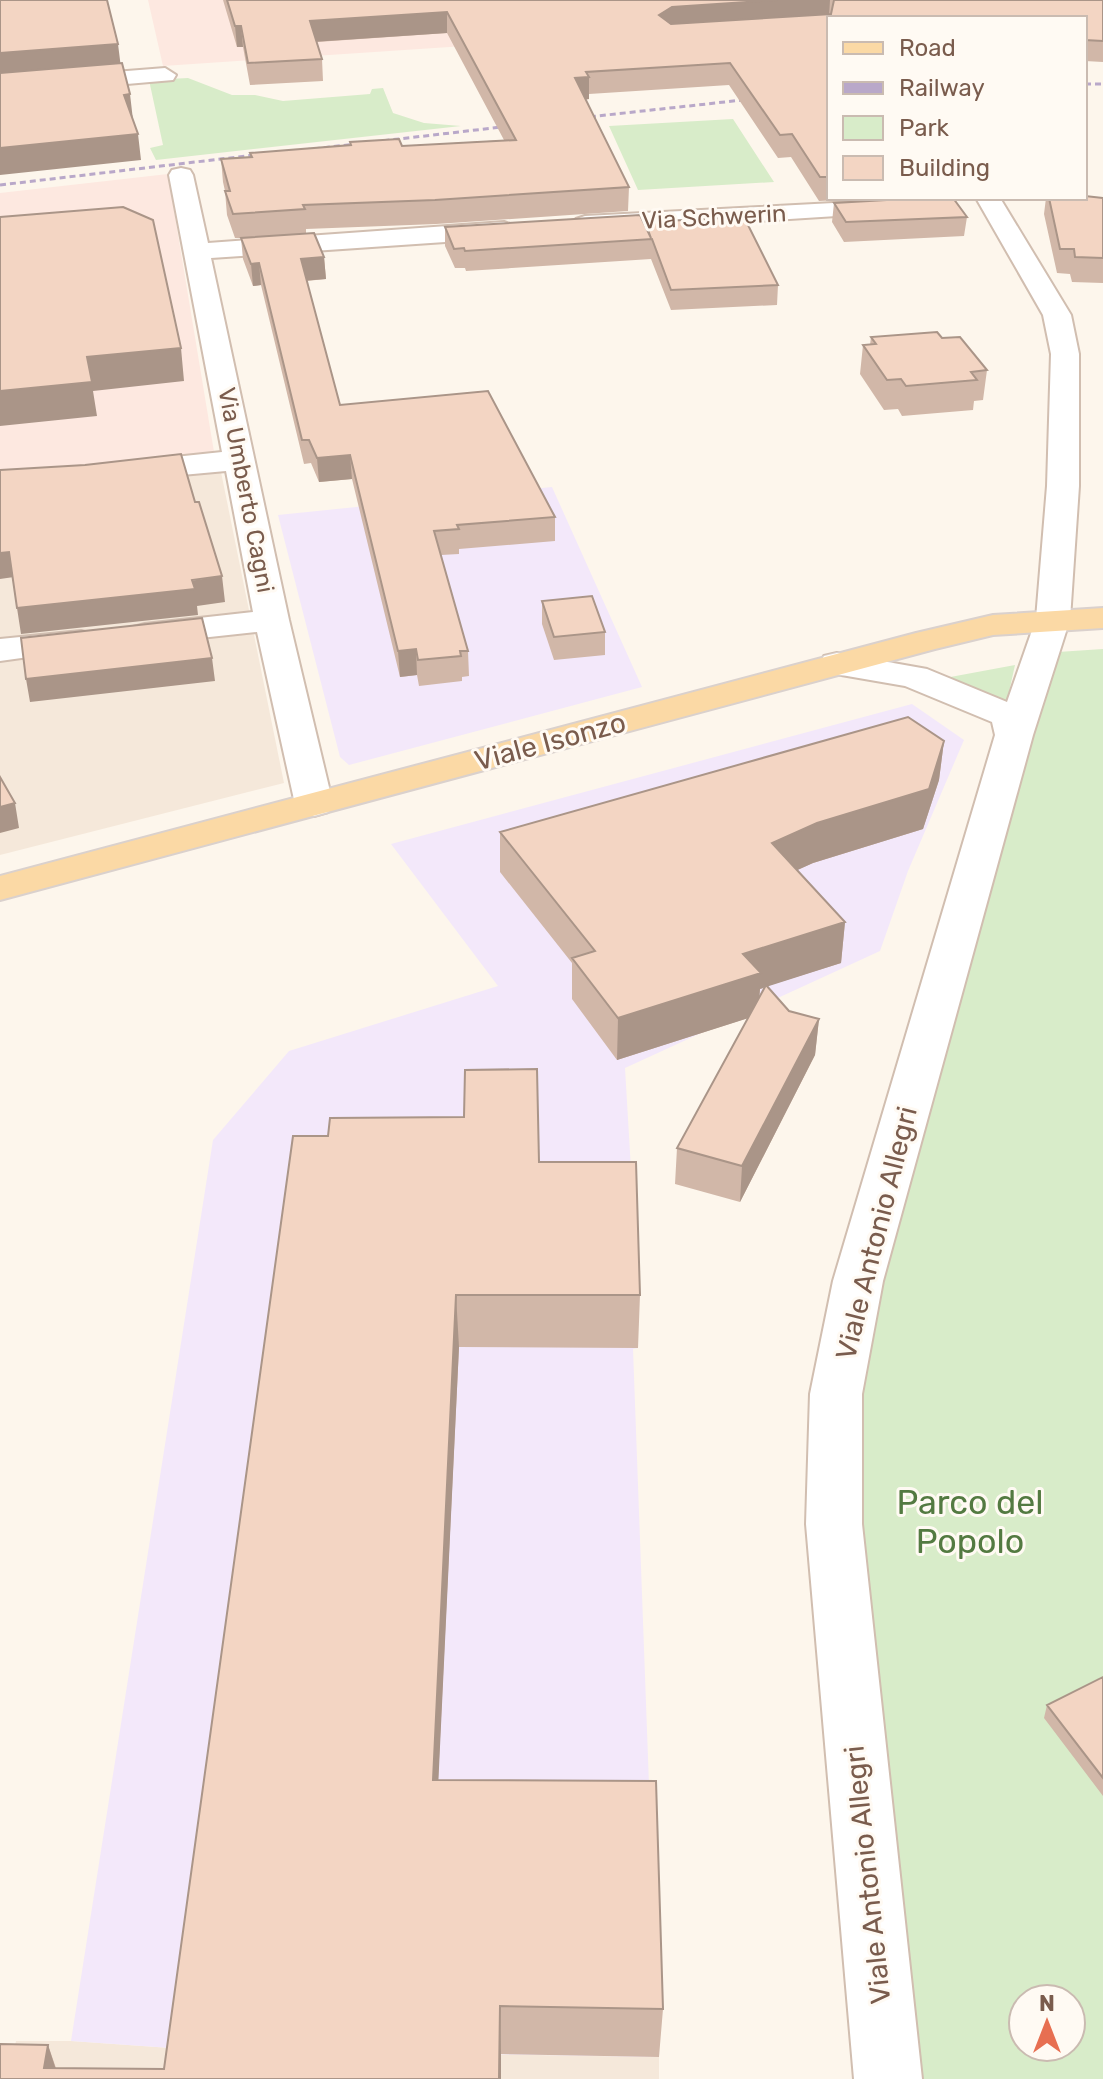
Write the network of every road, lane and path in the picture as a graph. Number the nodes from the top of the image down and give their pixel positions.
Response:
1 (165, 75) dead end
2 (0, 88) edge
3 (181, 175) dead end
4 (981, 201) edge
5 (909, 206) edge
6 (565, 226) edge
7 (522, 228) edge
8 (198, 251) junction
9 (240, 460) junction
10 (105, 474) edge
11 (1103, 618) edge
12 (1053, 619) junction
13 (272, 620) junction
14 (0, 650) edge
15 (837, 664) junction
16 (1014, 735) junction
17 (314, 804) junction
18 (0, 888) edge
19 (888, 2079) edge

1 - 2 street
3 - 8 street, Via Umberto Cagni
4 - 12 street, Viale Antonio Allegri
5 - 6 street, Via Schwerin
7 - 8 street
8 - 9 street, Via Umberto Cagni
9 - 10 street
9 - 13 street, Via Umberto Cagni
11 - 12 main road, Viale Isonzo
12 - 15 main road, Viale Isonzo
12 - 16 street, Viale Antonio Allegri
13 - 14 street
13 - 17 street, Via Umberto Cagni
15 - 16 street
15 - 17 main road, Viale Isonzo
16 - 19 street, Viale Antonio Allegri
17 - 18 main road, Viale Isonzo

